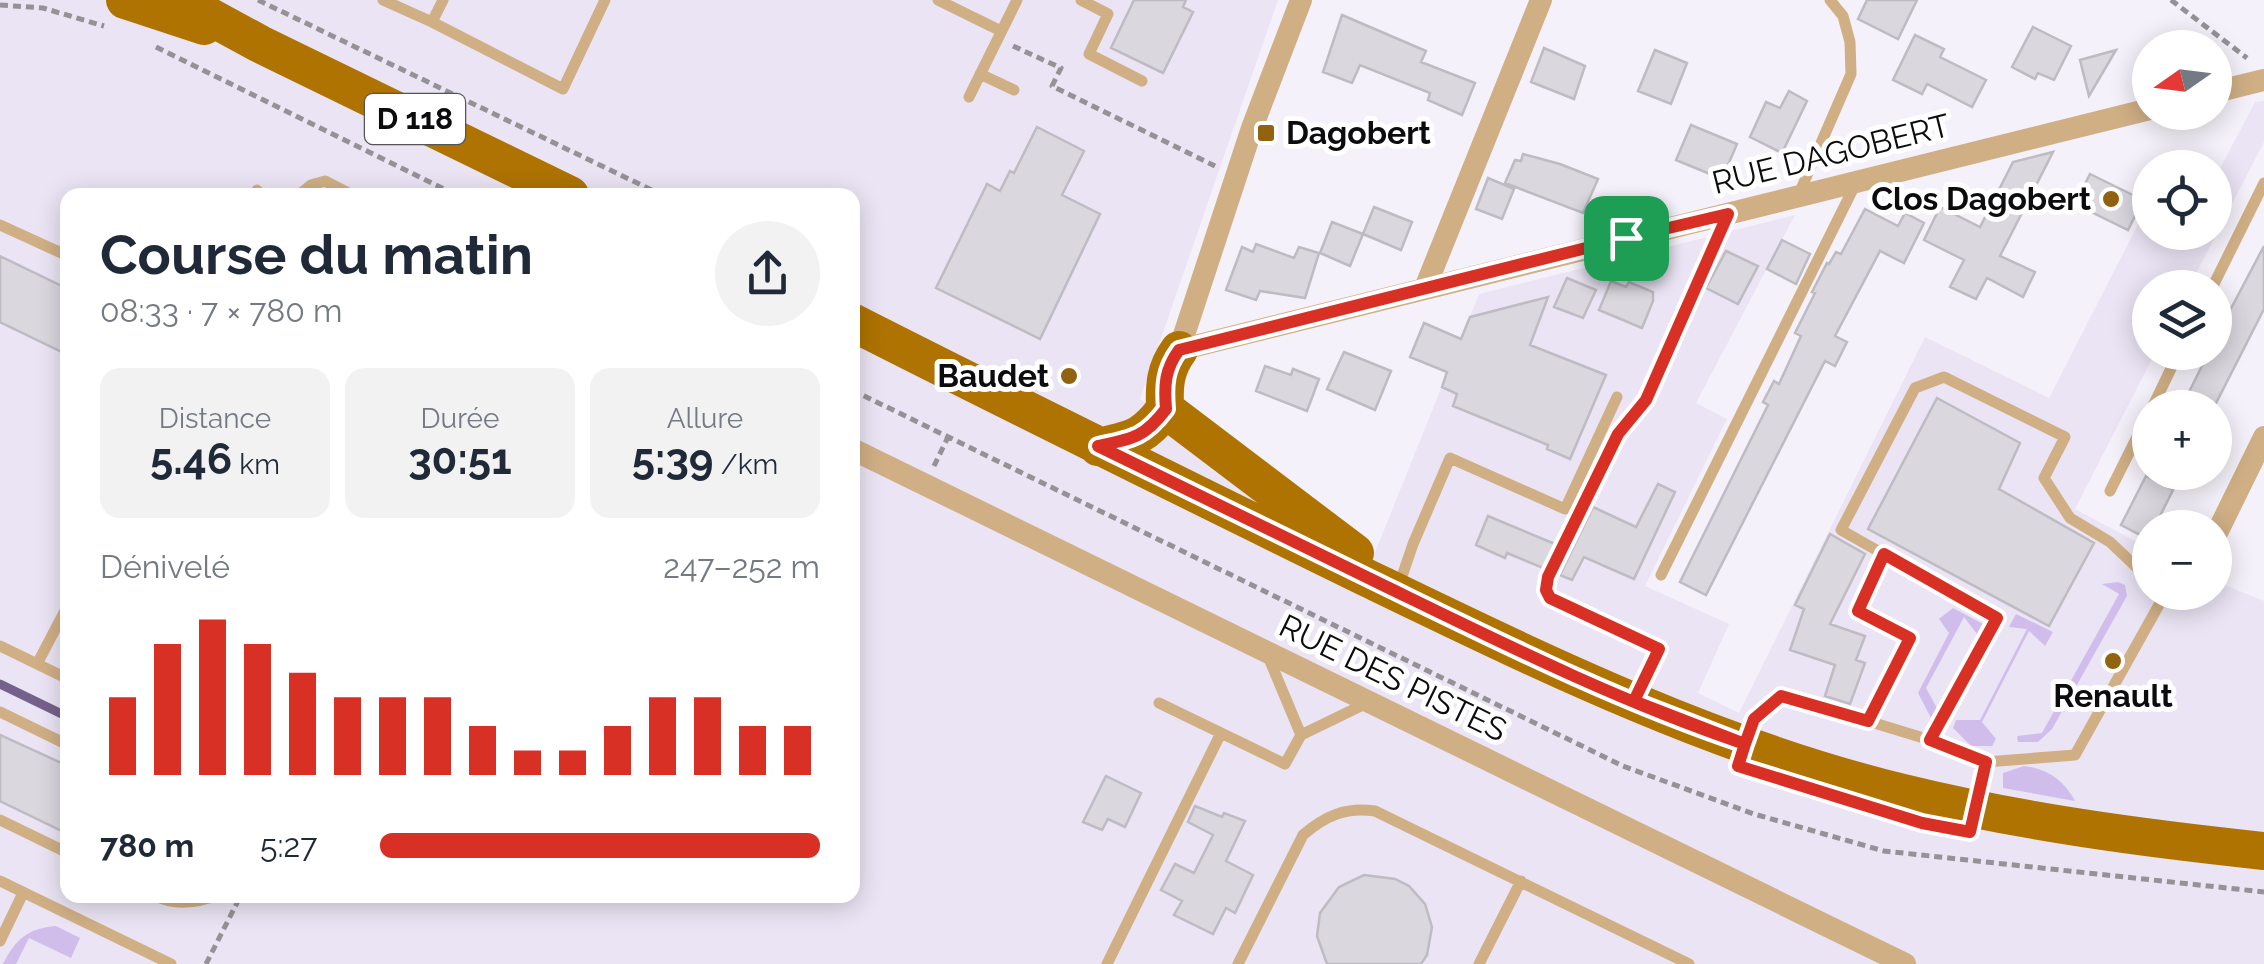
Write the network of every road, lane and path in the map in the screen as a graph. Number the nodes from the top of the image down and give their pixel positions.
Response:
1 (180, 0) edge
2 (258, 0) edge
3 (383, 0) edge
4 (443, 0) edge
5 (605, 0) edge
6 (938, 0) edge
7 (1017, 0) edge
8 (1080, 0) edge
9 (1301, 0) edge
10 (1541, 0) edge
11 (1830, 0) edge
12 (2171, 0) edge
13 (0, 5) edge
14 (119, 14) edge
15 (432, 22) junction
16 (999, 35) junction
17 (148, 43) dead end
18 (260, 44) junction
19 (2260, 73) edge
20 (980, 74) junction
21 (1142, 81) dead end
22 (2232, 85) edge
23 (1014, 90) dead end
24 (969, 98) dead end
25 (2132, 113) edge
26 (1234, 178) junction
27 (1857, 182) junction
28 (2264, 183) edge
29 (307, 188) edge
30 (337, 188) edge
31 (442, 188) edge
32 (556, 188) edge
33 (647, 188) edge
34 (1798, 196) junction
35 (1728, 214) junction
36 (0, 225) edge
37 (60, 252) edge
38 (2221, 270) edge
39 (1425, 288) junction
40 (860, 326) edge
41 (1179, 350) junction
42 (860, 351) edge
43 (1617, 396) dead end
44 (1166, 409) junction
45 (2264, 437) edge
46 (1098, 446) junction
47 (2132, 447) edge
48 (860, 453) edge
49 (2110, 491) dead end
50 (2228, 510) edge
51 (1884, 554) junction
52 (2132, 563) edge
53 (1660, 575) dead end
54 (1396, 592) junction
55 (2155, 610) edge
56 (60, 620) edge
57 (0, 646) edge
58 (1266, 652) junction
59 (36, 664) junction
60 (60, 675) edge
61 (1634, 701) junction
62 (1369, 702) junction
63 (1159, 704) dead end
64 (0, 712) edge
65 (1868, 721) junction
66 (1221, 733) junction
67 (1301, 734) junction
68 (1930, 740) junction
69 (60, 741) edge
70 (1742, 755) junction
71 (1986, 762) junction
72 (0, 820) edge
73 (1973, 820) junction
74 (60, 849) edge
75 (2264, 851) edge
76 (2264, 874) edge
77 (1521, 880) junction
78 (0, 881) edge
79 (23, 893) junction
80 (237, 903) edge
81 (0, 941) edge
82 (170, 964) edge
83 (206, 964) edge
84 (1108, 964) edge
85 (1238, 964) edge
86 (1479, 964) edge
87 (1690, 964) edge
88 (1906, 964) edge

1 - 18 main road, D 118
2 - 33 path
3 - 15 lane
4 - 15 lane
5 - 15 lane
6 - 16 lane
7 - 16 lane
8 - 21 lane
9 - 26 street
10 - 39 street
11 - 34 lane
12 - 19 path
13 - 14 path
14 - 18 main road, D 118
16 - 20 lane
16 - 26 path
17 - 31 path
18 - 32 main road, D 118
19 - 22 street
20 - 23 lane
20 - 24 lane
25 - 27 street, RUE DAGOBERT
26 - 41 street
27 - 34 street, RUE DAGOBERT
27 - 53 lane
28 - 38 lane
29 - 30 lane
34 - 35 street, RUE DAGOBERT
35 - 39 street, RUE DAGOBERT
35 - 61 lane
36 - 37 lane
39 - 41 street, RUE DAGOBERT
40 - 46 main road
41 - 44 main road
42 - 70 main road
43 - 54 lane
44 - 46 main road
44 - 54 main road
45 - 50 street
46 - 54 main road
47 - 49 lane
48 - 58 street, RUE DES PISTES
51 - 52 lane
51 - 65 lane
51 - 68 lane
54 - 61 main road
55 - 71 lane
56 - 59 lane
57 - 59 lane
58 - 62 street, RUE DES PISTES
58 - 67 lane
59 - 60 lane
61 - 70 main road
62 - 67 lane
62 - 88 street, RUE DES PISTES
63 - 66 lane
64 - 69 lane
65 - 68 lane
65 - 70 lane
66 - 67 lane
66 - 84 lane
68 - 71 lane
70 - 73 main road
71 - 73 lane
72 - 74 lane
73 - 75 main road
73 - 76 main road
77 - 85 lane
77 - 86 lane
77 - 87 lane
78 - 79 lane
79 - 81 lane
79 - 82 lane
80 - 83 path

